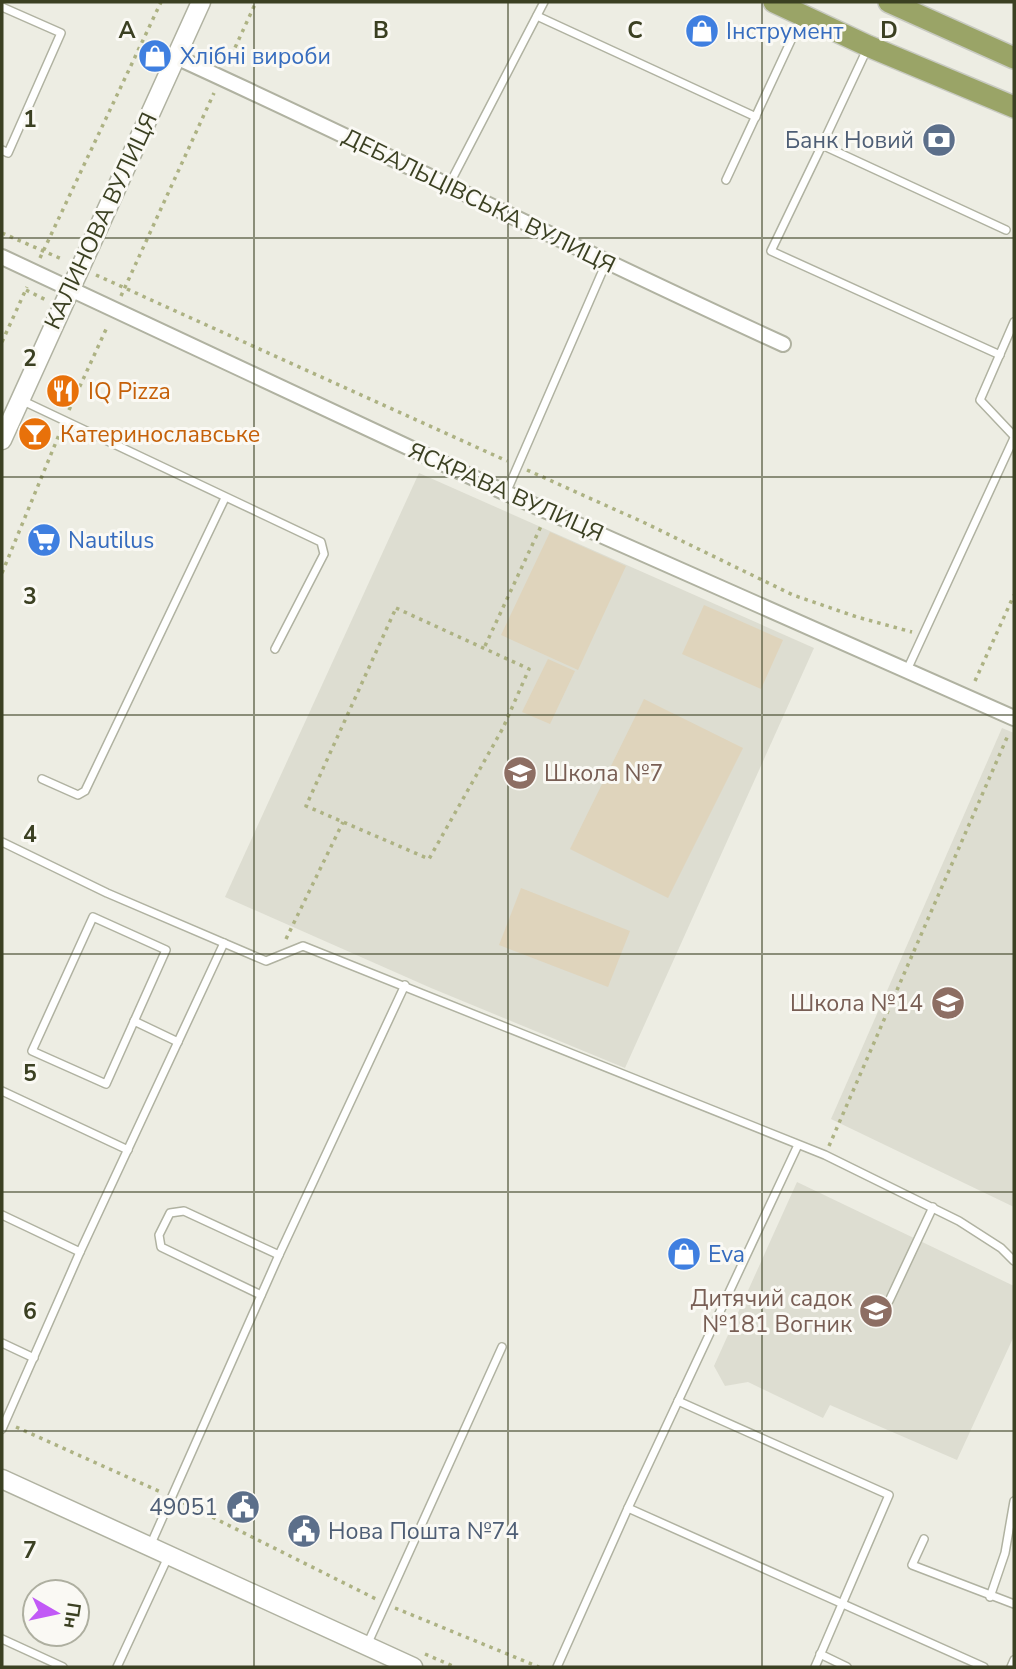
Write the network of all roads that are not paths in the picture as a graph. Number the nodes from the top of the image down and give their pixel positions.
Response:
1 (201, 2) edge
2 (544, 2) edge
3 (774, 2) edge
4 (888, 2) edge
5 (2, 7) edge
6 (803, 15) junction
7 (537, 16) junction
8 (868, 46) junction
9 (176, 57) junction
10 (1014, 58) edge
11 (1014, 107) edge
12 (756, 117) junction
13 (822, 145) junction
14 (2, 150) edge
15 (726, 180) dead end
16 (449, 185) junction
17 (1006, 230) dead end
18 (2, 257) edge
19 (606, 264) junction
20 (71, 288) junction
21 (1014, 322) edge
22 (783, 344) dead end
23 (1000, 355) junction
24 (20, 399) junction
25 (1014, 437) edge
26 (2, 440) edge
27 (506, 493) junction
28 (225, 498) junction
29 (275, 649) dead end
30 (907, 670) junction
31 (1013, 722) edge
32 (42, 779) dead end
33 (2, 842) edge
34 (224, 943) junction
35 (405, 985) junction
36 (134, 1021) junction
37 (178, 1042) junction
38 (2, 1091) edge
39 (798, 1145) junction
40 (128, 1150) junction
41 (933, 1207) junction
42 (2, 1215) edge
43 (80, 1252) junction
44 (279, 1255) junction
45 (1014, 1261) edge
46 (261, 1295) junction
47 (889, 1301) dead end
48 (2, 1343) edge
49 (502, 1347) dead end
50 (34, 1358) junction
51 (678, 1401) junction
52 (4, 1425) edge
53 (2, 1479) edge
54 (1014, 1501) edge
55 (628, 1508) junction
56 (924, 1539) dead end
57 (150, 1546) junction
58 (169, 1555) junction
59 (990, 1597) junction
60 (841, 1603) junction
61 (1014, 1604) edge
62 (2, 1639) edge
63 (367, 1646) junction
64 (820, 1654) junction
65 (1014, 1660) edge
66 (63, 1667) edge
67 (117, 1667) edge
68 (413, 1667) edge
69 (557, 1667) edge
70 (815, 1667) edge
71 (847, 1667) edge
72 (984, 1667) edge
73 (1011, 1667) edge

1 - 9 street, КАЛИНОВА ВУЛИЦЯ
2 - 7 lane
3 - 6 main road
4 - 10 main road
5 - 14 lane
6 - 8 main road
6 - 12 lane
7 - 12 lane
7 - 16 lane
8 - 11 main road
8 - 13 lane
9 - 16 street, ДЕБАЛЬЦІВСЬКА ВУЛИЦЯ
9 - 20 street, КАЛИНОВА ВУЛИЦЯ
12 - 15 lane
13 - 17 lane
13 - 23 lane
16 - 19 street, ДЕБАЛЬЦІВСЬКА ВУЛИЦЯ
18 - 20 street, ЯСКРАВА ВУЛИЦЯ
19 - 22 street, ДЕБАЛЬЦІВСЬКА ВУЛИЦЯ
19 - 27 lane
20 - 24 street, КАЛИНОВА ВУЛИЦЯ
20 - 27 street, ЯСКРАВА ВУЛИЦЯ
21 - 23 lane
23 - 25 lane
24 - 26 street, КАЛИНОВА ВУЛИЦЯ
24 - 28 lane
25 - 30 lane
27 - 30 street, ЯСКРАВА ВУЛИЦЯ
28 - 29 lane
28 - 32 lane
30 - 31 street, ЯСКРАВА ВУЛИЦЯ
33 - 34 lane
34 - 35 lane
34 - 37 lane
35 - 39 lane
35 - 44 lane
36 - 36 lane
36 - 37 lane
37 - 40 lane
38 - 40 lane
39 - 41 lane
39 - 51 lane
40 - 43 lane
41 - 45 lane
41 - 47 lane
42 - 43 lane
43 - 50 lane
44 - 46 lane
44 - 46 lane
46 - 57 lane
48 - 50 lane
49 - 63 lane
50 - 52 lane
51 - 55 lane
51 - 60 lane
53 - 57 street
54 - 59 lane
55 - 60 lane
55 - 69 lane
56 - 59 lane
57 - 58 street
58 - 63 street
58 - 67 lane
59 - 61 lane
60 - 64 lane
60 - 72 lane
62 - 66 lane
63 - 68 street
64 - 70 lane
64 - 71 lane
65 - 73 lane

